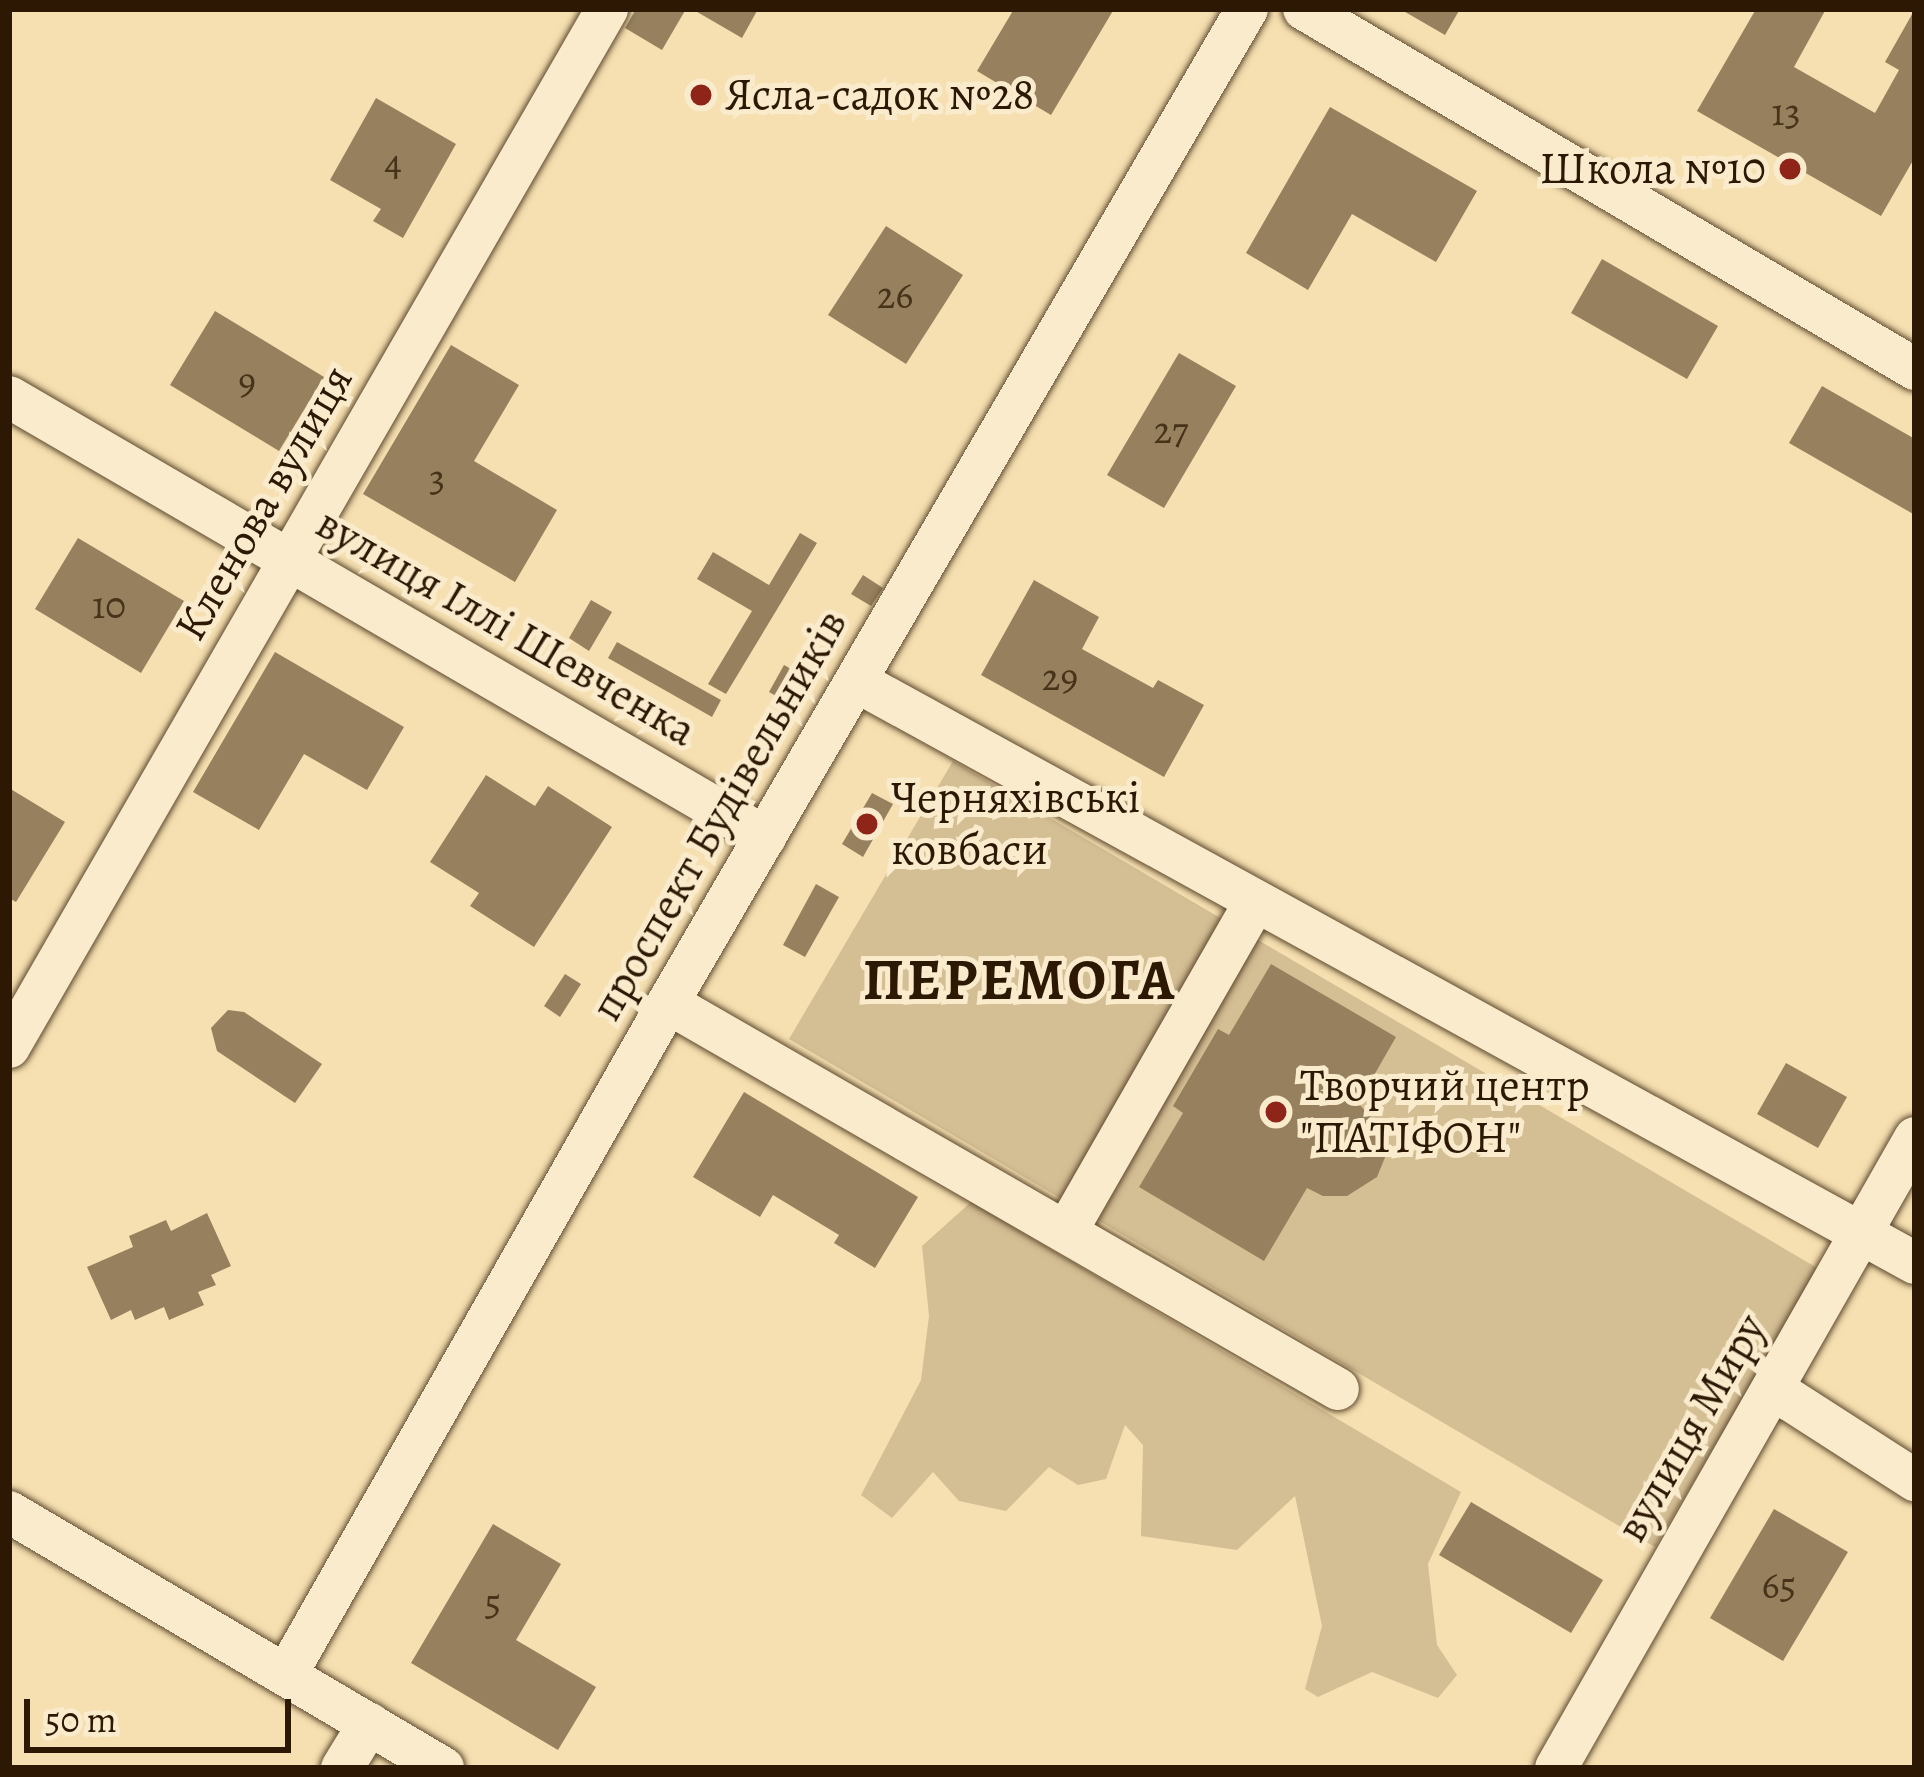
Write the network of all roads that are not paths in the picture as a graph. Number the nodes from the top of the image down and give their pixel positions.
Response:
1 (607, 9) edge
2 (1246, 9) edge
3 (1304, 9) edge
4 (1915, 369) edge
5 (9, 397) edge
6 (290, 560) junction
7 (856, 681) junction
8 (765, 837) junction
9 (1256, 902) junction
10 (668, 1003) junction
11 (9, 1047) edge
12 (1915, 1138) edge
13 (1066, 1232) junction
14 (1859, 1236) junction
15 (1915, 1263) edge
16 (1338, 1389) dead end
17 (1772, 1389) junction
18 (1915, 1480) edge
19 (9, 1512) edge
20 (286, 1675) junction
21 (369, 1724) junction
22 (342, 1768) edge
23 (443, 1768) edge
24 (1556, 1768) edge

1 - 6 street, Кленова вулиця
2 - 7 street, проспект Будівельників
3 - 4 street
5 - 6 street, вулиця Іллі Шевченка
6 - 8 street, вулиця Іллі Шевченка
6 - 11 street, Кленова вулиця
7 - 8 street, проспект Будівельників
7 - 9 street
8 - 10 street, проспект Будівельників
9 - 13 street
9 - 14 street
10 - 13 street
10 - 20 street, проспект Будівельників
12 - 14 street, вулиця Миру
13 - 16 street
14 - 15 street
14 - 17 street, вулиця Миру
17 - 18 street
17 - 24 street, вулиця Миру
19 - 20 street
20 - 21 street
21 - 22 street
21 - 23 street

